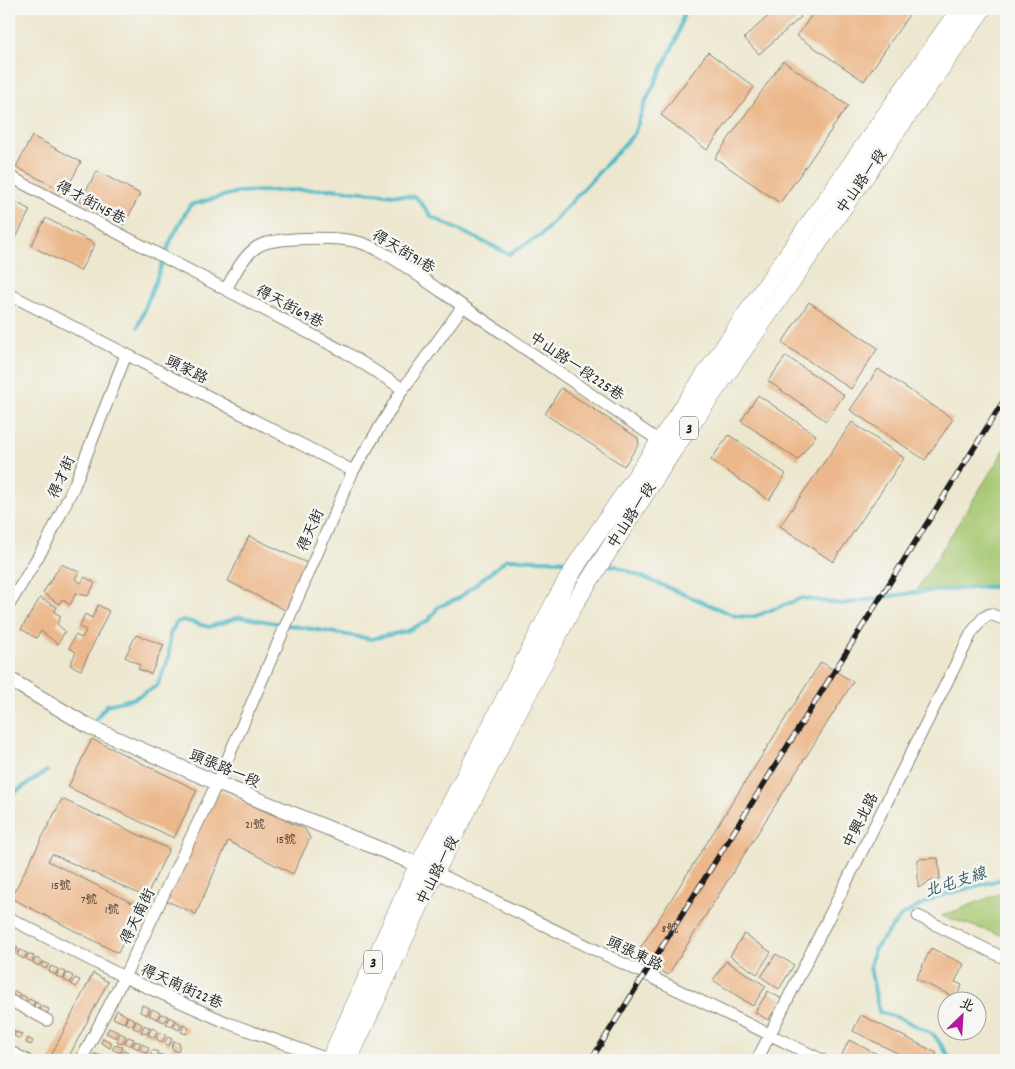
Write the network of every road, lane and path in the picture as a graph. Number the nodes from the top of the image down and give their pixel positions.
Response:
1 (960, 9) edge
2 (982, 9) edge
3 (9, 176) edge
4 (159, 255) joint
5 (226, 289) junction
6 (9, 294) edge
7 (463, 306) junction
8 (126, 355) junction
9 (403, 389) junction
10 (667, 446) junction
11 (353, 471) junction
12 (9, 605) edge
13 (1006, 620) edge
14 (9, 679) edge
15 (217, 783) junction
16 (427, 868) junction
17 (918, 916) dead end
18 (9, 918) edge
19 (1006, 960) edge
20 (124, 977) junction
21 (9, 1000) edge
22 (47, 1020) dead end
23 (770, 1034) junction
24 (9, 1051) edge
25 (26, 1060) edge
26 (81, 1060) edge
27 (330, 1060) edge
28 (349, 1060) edge
29 (757, 1060) edge
30 (822, 1060) edge

1 - 10 main road, 中山路一段 / 3
2 - 10 main road, 中山路一段 / 3
3 - 4 street, 得才街145巷
4 - 5 street, 得天街69巷
5 - 7 street, 得天街91巷
5 - 9 street, 得天街69巷
6 - 8 street, 頭家路
7 - 9 street, 得天街
7 - 10 street, 中山路一段225巷
8 - 11 street, 頭家路
8 - 12 street, 得才街
9 - 11 street, 得天街
10 - 16 main road, 中山路一段 / 3
11 - 15 street, 得天街
13 - 23 street, 中興北路
14 - 15 street, 頭張路一段
15 - 16 street, 頭張路一段
15 - 20 street, 得天南街
16 - 23 street, 頭張東路
16 - 27 main road, 中山路一段 / 3
16 - 28 main road, 中山路一段 / 3
17 - 19 street
18 - 20 street, 得天南街22巷
20 - 26 street, 得天南街
20 - 27 street, 得天南街22巷
21 - 22 street
23 - 29 street, 中興北路
23 - 30 street, 頭張東路
24 - 25 street

